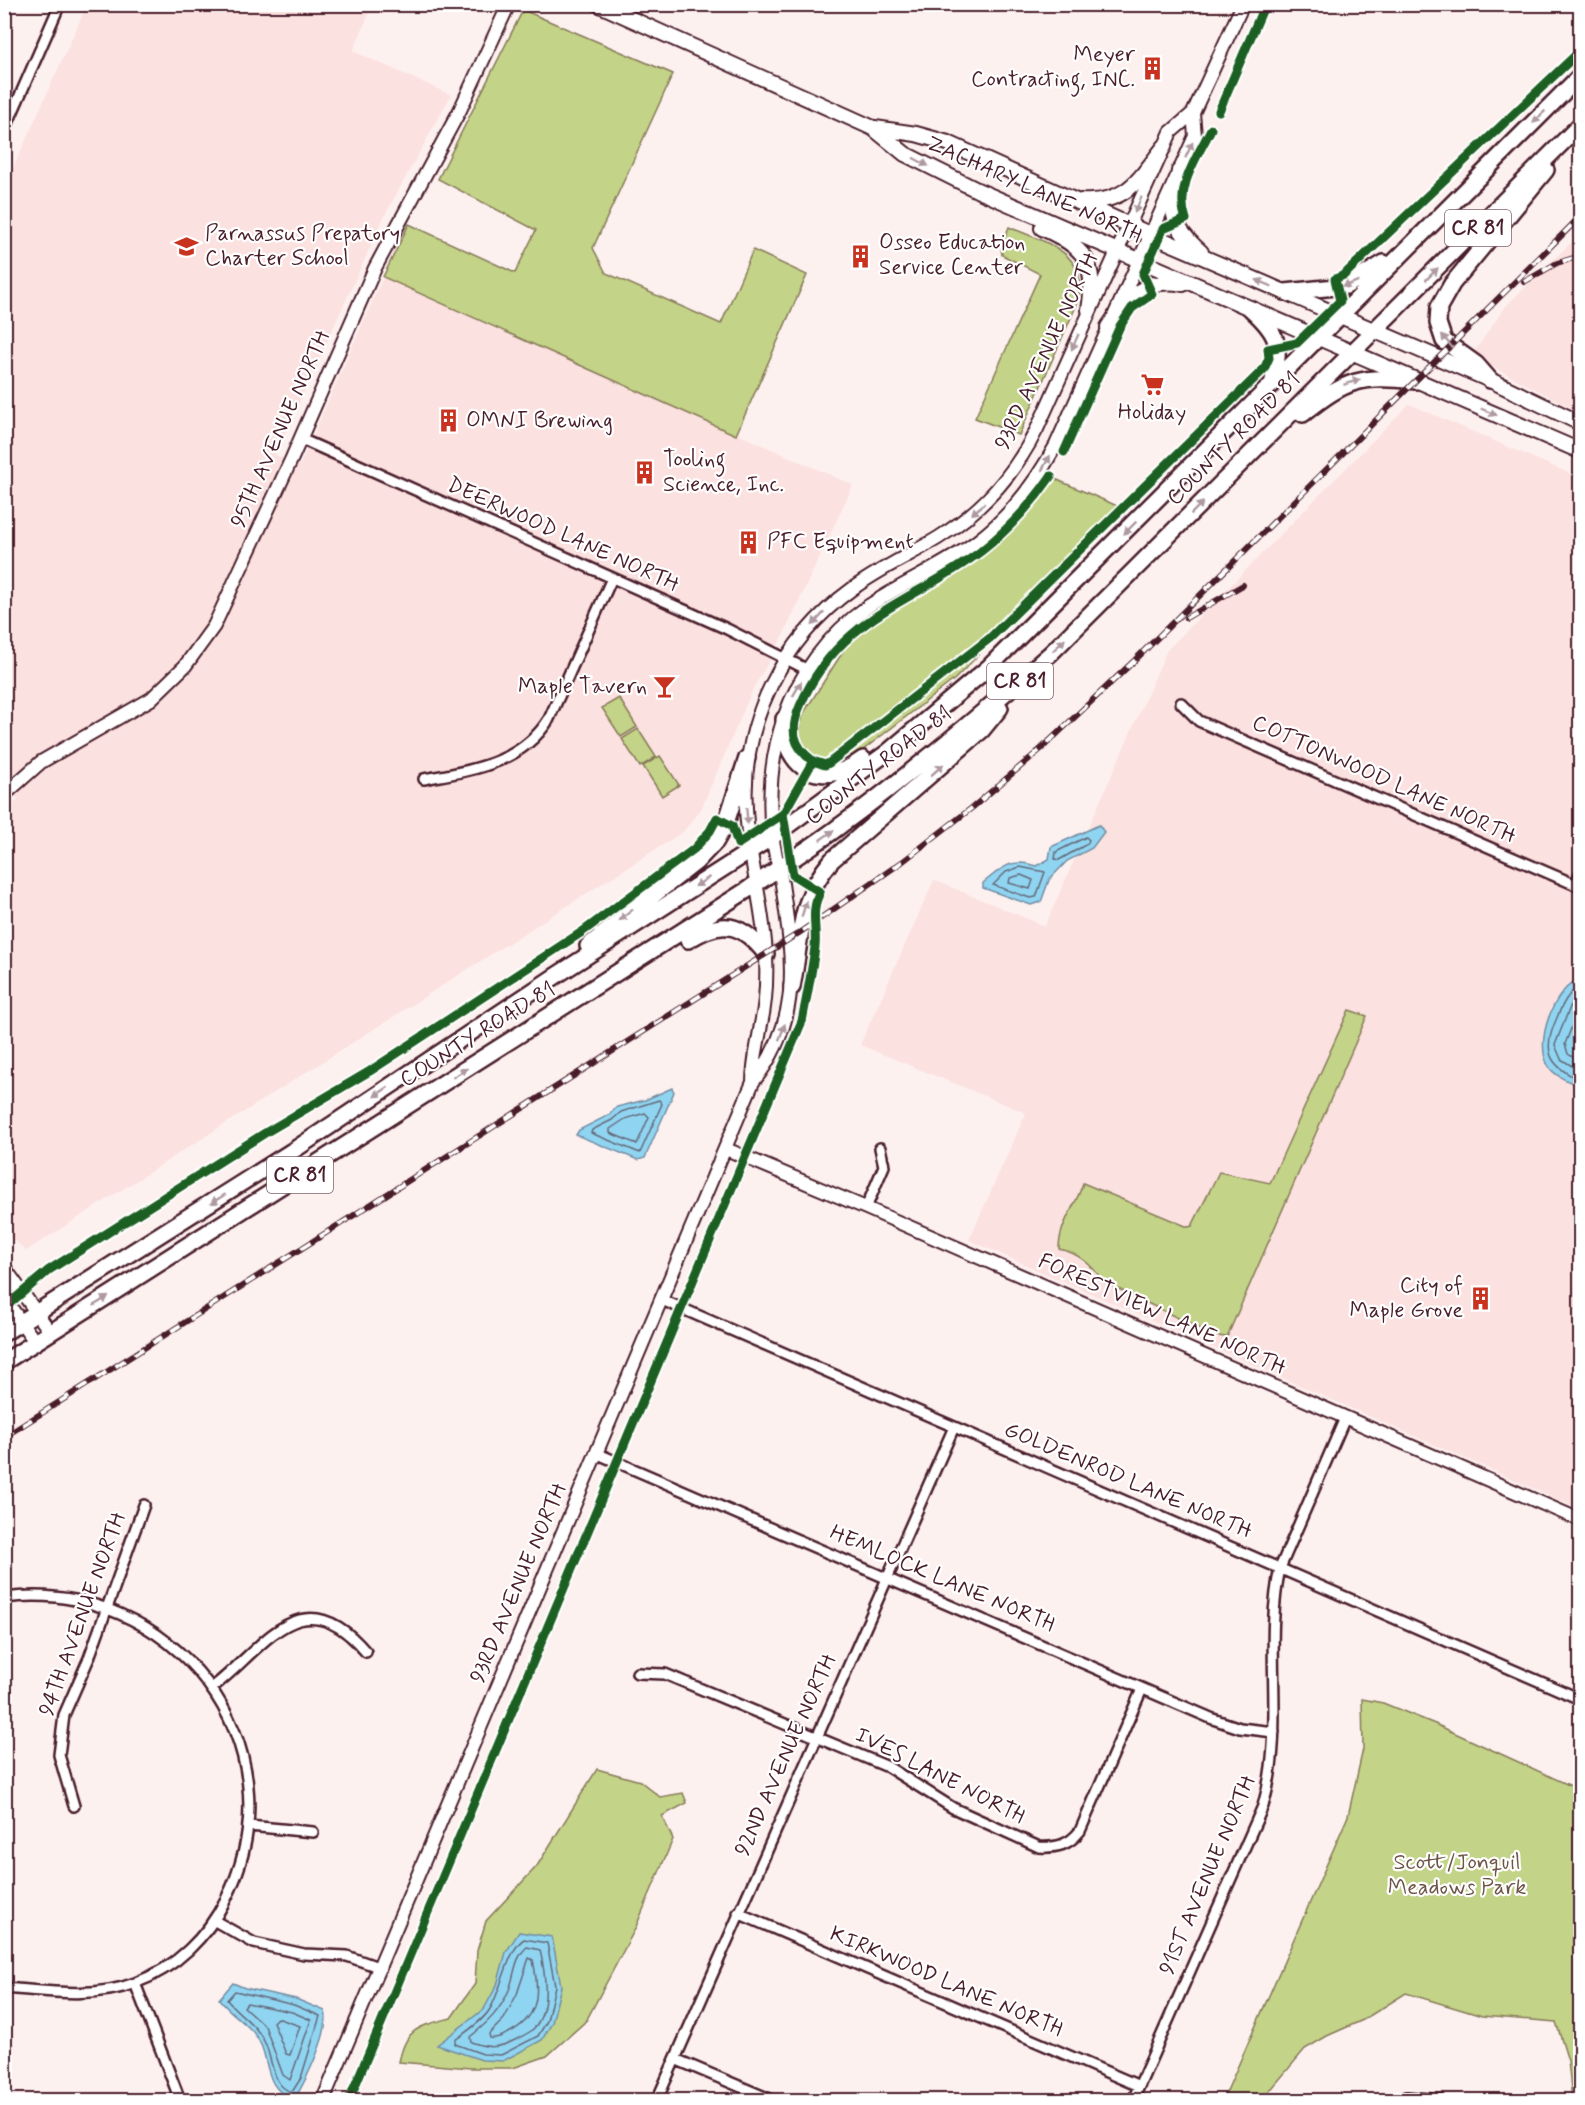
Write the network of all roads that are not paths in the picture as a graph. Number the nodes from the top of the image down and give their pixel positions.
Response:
1 (60, 4) edge
2 (509, 4) edge
3 (598, 4) edge
4 (1243, 4) edge
5 (1581, 76) edge
6 (1193, 113) junction
7 (1581, 126) edge
8 (873, 128) junction
9 (4, 132) edge
10 (1164, 147) junction
11 (1179, 171) junction
12 (1475, 181) junction
13 (977, 190) junction
14 (1074, 200) junction
15 (1129, 225) junction
16 (1149, 234) junction
17 (1117, 251) junction
18 (1138, 260) junction
19 (1209, 260) junction
20 (1199, 287) junction
21 (1285, 292) junction
22 (1251, 309) junction
23 (1089, 310) junction
24 (1342, 316) junction
25 (1108, 327) junction
26 (1376, 330) junction
27 (1320, 338) junction
28 (1353, 352) junction
29 (1490, 380) junction
30 (1416, 381) junction
31 (1272, 386) junction
32 (1581, 423) edge
33 (301, 440) junction
34 (1581, 451) edge
35 (1239, 467) junction
36 (612, 578) junction
37 (786, 658) junction
38 (808, 670) junction
39 (1028, 673) junction
40 (1181, 703) dead end
41 (945, 706) junction
42 (784, 719) junction
43 (747, 758) junction
44 (424, 779) dead end
45 (4, 795) edge
46 (772, 837) junction
47 (751, 850) junction
48 (779, 868) junction
49 (1581, 874) edge
50 (757, 883) junction
51 (766, 954) junction
52 (554, 977) junction
53 (792, 987) junction
54 (549, 1017) junction
55 (753, 1082) junction
56 (880, 1148) dead end
57 (726, 1149) junction
58 (866, 1208) junction
59 (4, 1267) edge
60 (4, 1298) edge
61 (660, 1299) junction
62 (37, 1313) junction
63 (22, 1322) junction
64 (51, 1332) junction
65 (4, 1333) edge
66 (36, 1343) junction
67 (4, 1362) edge
68 (1345, 1418) junction
69 (954, 1427) junction
70 (596, 1453) junction
71 (144, 1505) dead end
72 (1581, 1520) edge
73 (1280, 1568) junction
74 (887, 1579) junction
75 (4, 1598) edge
76 (108, 1608) junction
77 (366, 1652) dead end
78 (637, 1673) dead end
79 (213, 1687) junction
80 (1142, 1689) junction
81 (1581, 1699) edge
82 (1274, 1732) junction
83 (815, 1736) junction
84 (74, 1806) dead end
85 (249, 1826) junction
86 (313, 1832) dead end
87 (738, 1913) junction
88 (215, 1921) junction
89 (381, 1968) junction
90 (135, 1983) junction
91 (4, 1988) edge
92 (675, 2059) junction
93 (1139, 2086) junction
94 (180, 2100) edge
95 (323, 2100) edge
96 (657, 2100) edge
97 (772, 2100) edge
98 (1133, 2100) edge
99 (1387, 2100) edge
100 (1440, 2100) edge

1 - 9 street
2 - 33 street, 95TH AVENUE NORTH
3 - 8 main road, ZACHARY LANE NORTH
4 - 6 street, 93RD AVENUE NORTH
5 -> 12 highway, COUNTY ROAD 81 / CR 81
6 - 10 street, 93RD AVENUE NORTH
11 -> 6 street, 93RD AVENUE NORTH
26 -> 7 highway, COUNTY ROAD 81 / CR 81
29 -> 7 highway
8 -> 13 main road, ZACHARY LANE NORTH
8 - 14 main road, ZACHARY LANE NORTH
10 - 14 main road
10 -> 15 street, 93RD AVENUE NORTH
11 - 16 street, 93RD AVENUE NORTH
11 - 19 main road
12 -> 21 highway
12 - 24 highway, COUNTY ROAD 81 / CR 81
13 - 17 main road, ZACHARY LANE NORTH
13 - 23 main road
14 - 15 main road, ZACHARY LANE NORTH
15 - 16 main road, ZACHARY LANE NORTH
15 - 17 street, 93RD AVENUE NORTH
16 - 18 street, 93RD AVENUE NORTH
16 - 19 main road, ZACHARY LANE NORTH
17 - 18 main road, ZACHARY LANE NORTH
17 - 23 street, 93RD AVENUE NORTH
18 - 20 main road, ZACHARY LANE NORTH
18 - 25 street, 93RD AVENUE NORTH
21 -> 19 main road, ZACHARY LANE NORTH
20 - 22 main road, ZACHARY LANE NORTH
20 - 25 main road
21 - 24 main road, ZACHARY LANE NORTH
22 - 27 main road, ZACHARY LANE NORTH
22 - 31 highway
23 -> 37 street, 93RD AVENUE NORTH
24 - 26 main road, ZACHARY LANE NORTH
24 - 27 highway, COUNTY ROAD 81 / CR 81
38 -> 25 street, 93RD AVENUE NORTH
26 - 28 highway, COUNTY ROAD 81 / CR 81
26 - 29 main road, ZACHARY LANE NORTH
27 - 28 main road, ZACHARY LANE NORTH
27 - 31 highway, COUNTY ROAD 81 / CR 81
28 - 30 main road, ZACHARY LANE NORTH
28 - 35 highway, COUNTY ROAD 81 / CR 81
29 - 32 main road, ZACHARY LANE NORTH
30 -> 34 main road, ZACHARY LANE NORTH
35 -> 30 highway
31 -> 41 highway, COUNTY ROAD 81 / CR 81
33 - 36 street, DEERWOOD LANE NORTH
33 - 45 street, 95TH AVENUE NORTH
39 -> 35 highway, COUNTY ROAD 81 / CR 81
36 - 37 street, DEERWOOD LANE NORTH
36 - 44 street
37 - 38 street, DEERWOOD LANE NORTH
37 - 43 street, 93RD AVENUE NORTH
42 -> 38 street, 93RD AVENUE NORTH
48 -> 39 highway, COUNTY ROAD 81 / CR 81
53 -> 39 highway
40 - 49 street, COTTONWOOD LANE NORTH
41 - 42 highway
41 - 46 highway, COUNTY ROAD 81 / CR 81
42 - 46 street, 93RD AVENUE NORTH
43 -> 47 street, 93RD AVENUE NORTH
43 -> 52 highway
46 - 47 highway, COUNTY ROAD 81 / CR 81
46 - 48 street, 93RD AVENUE NORTH
47 - 50 street, 93RD AVENUE NORTH
47 -> 52 highway, COUNTY ROAD 81 / CR 81
48 - 50 highway, COUNTY ROAD 81 / CR 81
48 - 53 street, 93RD AVENUE NORTH
50 - 51 street, 93RD AVENUE NORTH
50 - 54 highway, COUNTY ROAD 81 / CR 81
51 - 54 highway
51 - 55 street, 93RD AVENUE NORTH
52 -> 62 highway, COUNTY ROAD 81 / CR 81
55 -> 53 street, 93RD AVENUE NORTH
64 -> 54 highway, COUNTY ROAD 81 / CR 81
55 - 57 street, 93RD AVENUE NORTH
56 - 58 street
57 - 58 street, FORESTVIEW LANE NORTH
57 - 61 street, 93RD AVENUE NORTH
58 - 68 street, FORESTVIEW LANE NORTH
59 - 62 street
60 - 63 street
61 - 69 street, GOLDENROD LANE NORTH
61 - 70 street, 93RD AVENUE NORTH
62 - 63 highway, COUNTY ROAD 81 / CR 81
62 - 64 street
63 - 65 highway, COUNTY ROAD 81 / CR 81
63 - 66 street
64 - 66 highway, COUNTY ROAD 81 / CR 81
66 - 67 highway, COUNTY ROAD 81 / CR 81
68 - 72 street, FORESTVIEW LANE NORTH
68 - 73 street, 91ST AVENUE NORTH
69 - 73 street, GOLDENROD LANE NORTH
69 - 74 street, 92ND AVENUE NORTH
70 - 74 street, HEMLOCK LANE NORTH
70 - 89 street, 93RD AVENUE NORTH
71 - 76 street, 94TH AVENUE NORTH
73 - 81 street, GOLDENROD LANE NORTH
73 - 82 street, 91ST AVENUE NORTH
74 - 80 street, HEMLOCK LANE NORTH
74 - 83 street, 92ND AVENUE NORTH
75 - 76 street
76 - 79 street
76 - 84 street, 94TH AVENUE NORTH
77 - 79 street
78 - 83 street, IVES LANE NORTH
79 - 85 street
80 - 82 street, HEMLOCK LANE NORTH
80 - 83 street, IVES LANE NORTH
82 - 93 street, 91ST AVENUE NORTH
83 - 87 street, 92ND AVENUE NORTH
85 - 86 street
85 - 88 street
87 - 92 street, 92ND AVENUE NORTH
87 - 93 street, KIRKWOOD LANE NORTH
88 - 89 street
88 - 90 street
89 - 95 street, 93RD AVENUE NORTH
90 - 91 street
90 - 94 street
92 - 96 street, 92ND AVENUE NORTH
92 - 97 street
93 - 98 street, 91ST AVENUE NORTH
99 - 100 street

